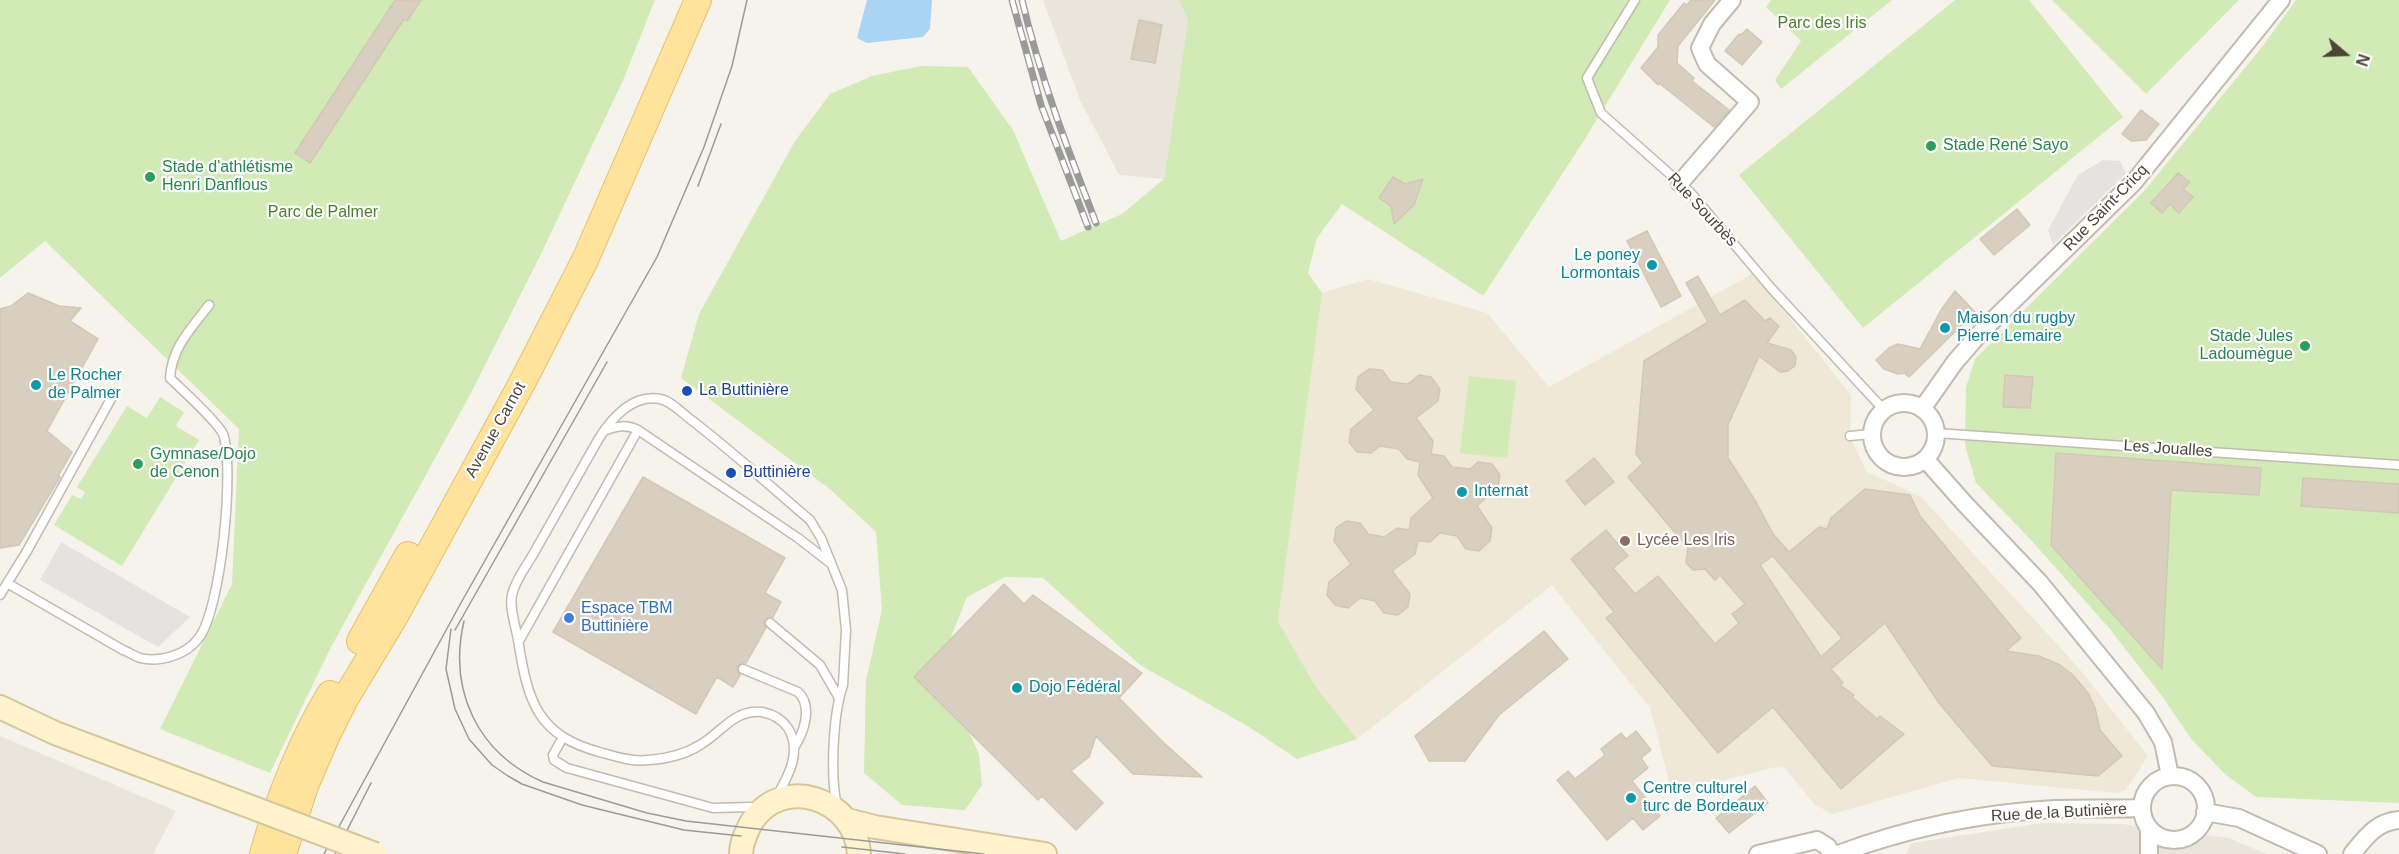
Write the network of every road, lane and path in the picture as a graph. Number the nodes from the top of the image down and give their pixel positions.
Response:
1 (679, 0) edge
2 (698, 0) edge
3 (1635, 0) edge
4 (1732, 0) edge
5 (2281, 0) edge
6 (1680, 183) junction
7 (209, 305) dead end
8 (112, 397) dead end
9 (1922, 409) junction
10 (1884, 410) junction
11 (638, 430) junction
12 (603, 432) junction
13 (1936, 433) junction
14 (1871, 434) junction
15 (1850, 436) dead end
16 (1926, 460) junction
17 (2399, 465) edge
18 (830, 562) junction
19 (7, 583) junction
20 (0, 595) edge
21 (395, 616) junction
22 (770, 623) dead end
23 (518, 641) junction
24 (743, 669) dead end
25 (330, 694) junction
26 (839, 698) junction
27 (0, 707) edge
28 (563, 737) junction
29 (795, 746) junction
30 (2170, 776) junction
31 (768, 806) junction
32 (2142, 808) junction
33 (2205, 812) junction
34 (842, 815) junction
35 (2399, 820) edge
36 (2149, 829) junction
37 (2190, 835) junction
38 (263, 854) edge
39 (272, 854) edge
40 (283, 854) edge
41 (293, 854) edge
42 (375, 854) edge
43 (741, 854) edge
44 (859, 854) edge
45 (1045, 854) edge
46 (1758, 854) edge
47 (1831, 854) edge
48 (1838, 854) edge
49 (2149, 854) edge
50 (2177, 854) edge
51 (2318, 854) edge
52 (2352, 854) edge

1 - 25 main road, Avenue Carnot
2 - 21 main road, Avenue Carnot
3 - 6 lane, Rue Sourbès
4 - 6 street
5 - 9 street, Rue Saint-Cricq
6 - 10 lane, Rue Sourbès
7 - 19 lane
8 - 19 lane
9 - 10 street
9 - 13 street
10 - 14 street
11 - 12 lane
11 - 18 lane
11 - 23 lane
12 - 18 lane
12 - 23 lane
13 - 16 street
13 - 17 lane, Les Joualles
14 - 15 lane
14 - 16 street
16 - 30 street
18 - 26 lane
19 - 20 lane
21 - 40 main road, Avenue Carnot
21 - 41 main road
22 - 26 lane
23 - 28 lane
24 - 29 lane
25 - 38 main road
25 - 39 main road, Avenue Carnot
26 - 34 lane
27 - 42 street, bridge
28 - 29 lane
28 - 31 lane
29 - 31 lane
30 - 32 street
30 - 33 street
31 - 34 street
31 - 43 street
32 - 36 street
32 - 48 street, Rue de la Butinière
33 - 37 street
33 - 51 street
34 - 44 street
34 - 45 street
35 - 52 street
36 - 37 street
36 - 49 street
37 - 50 street
46 - 47 street

